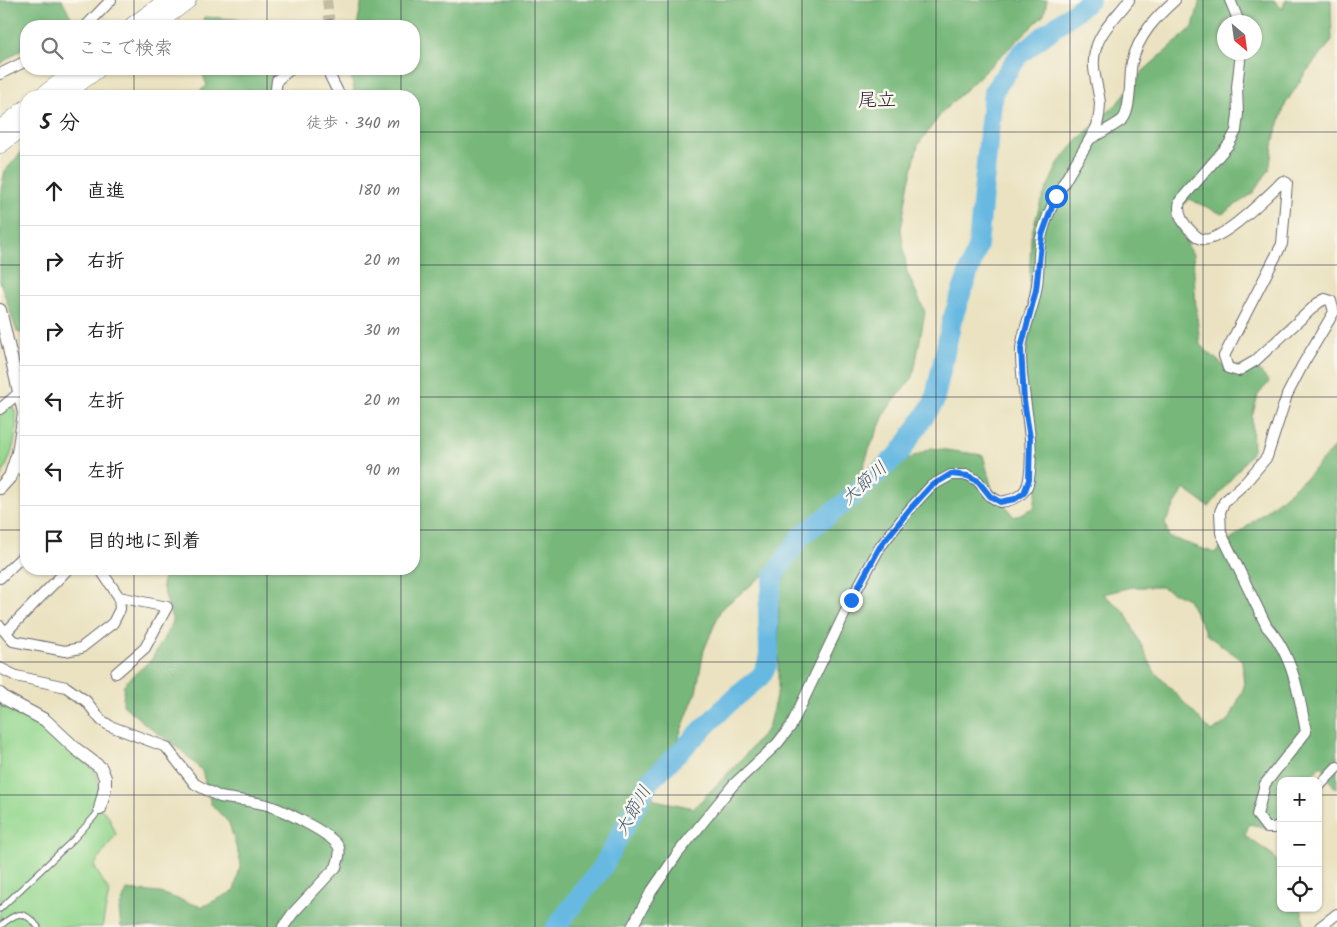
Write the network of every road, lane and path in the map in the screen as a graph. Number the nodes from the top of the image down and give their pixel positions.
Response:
1 (112, 0) edge
2 (169, 0) edge
3 (187, 0) edge
4 (1129, 0) edge
5 (1175, 0) edge
6 (1230, 0) edge
7 (1236, 15) edge
8 (92, 20) edge
9 (141, 20) edge
10 (161, 20) edge
11 (1240, 60) edge
12 (20, 64) edge
13 (0, 74) edge
14 (70, 75) edge
15 (89, 75) edge
16 (283, 75) edge
17 (330, 75) edge
18 (51, 90) edge
19 (69, 90) edge
20 (276, 90) edge
21 (337, 90) edge
22 (20, 114) edge
23 (20, 129) edge
24 (0, 130) edge
25 (1089, 139) junction
26 (0, 144) edge
27 (0, 310) edge
28 (2, 328) edge
29 (20, 382) edge
30 (20, 393) edge
31 (0, 409) edge
32 (20, 443) edge
33 (15, 461) junction
34 (20, 467) edge
35 (0, 488) edge
36 (20, 559) edge
37 (62, 575) edge
38 (104, 575) edge
39 (0, 578) edge
40 (118, 597) junction
41 (3, 629) edge
42 (0, 668) edge
43 (116, 673) dead end
44 (0, 694) edge
45 (1337, 767) edge
46 (1322, 783) edge
47 (100, 809) joint
48 (1277, 826) edge
49 (0, 909) edge
50 (1337, 914) edge
51 (0, 926) edge
52 (38, 927) edge
53 (283, 927) edge
54 (632, 927) edge
55 (1320, 927) edge

1 - 8 street
2 - 9 highway
3 - 10 highway
4 - 25 street
5 - 25 street
6 - 7 street
11 - 48 street
12 - 13 street
14 - 18 highway
15 - 19 highway
16 - 20 street
17 - 21 street
22 - 24 highway
23 - 26 highway
25 - 54 street
27 - 28 street
28 - 29 street
30 - 31 street
32 - 33 street
33 - 34 street
33 - 35 street
36 - 39 street
37 - 41 street
38 - 40 street
40 - 41 street
40 - 43 street
42 - 53 street
44 - 47 street
45 - 46 street
47 - 49 lane
50 - 55 street
51 - 52 lane

